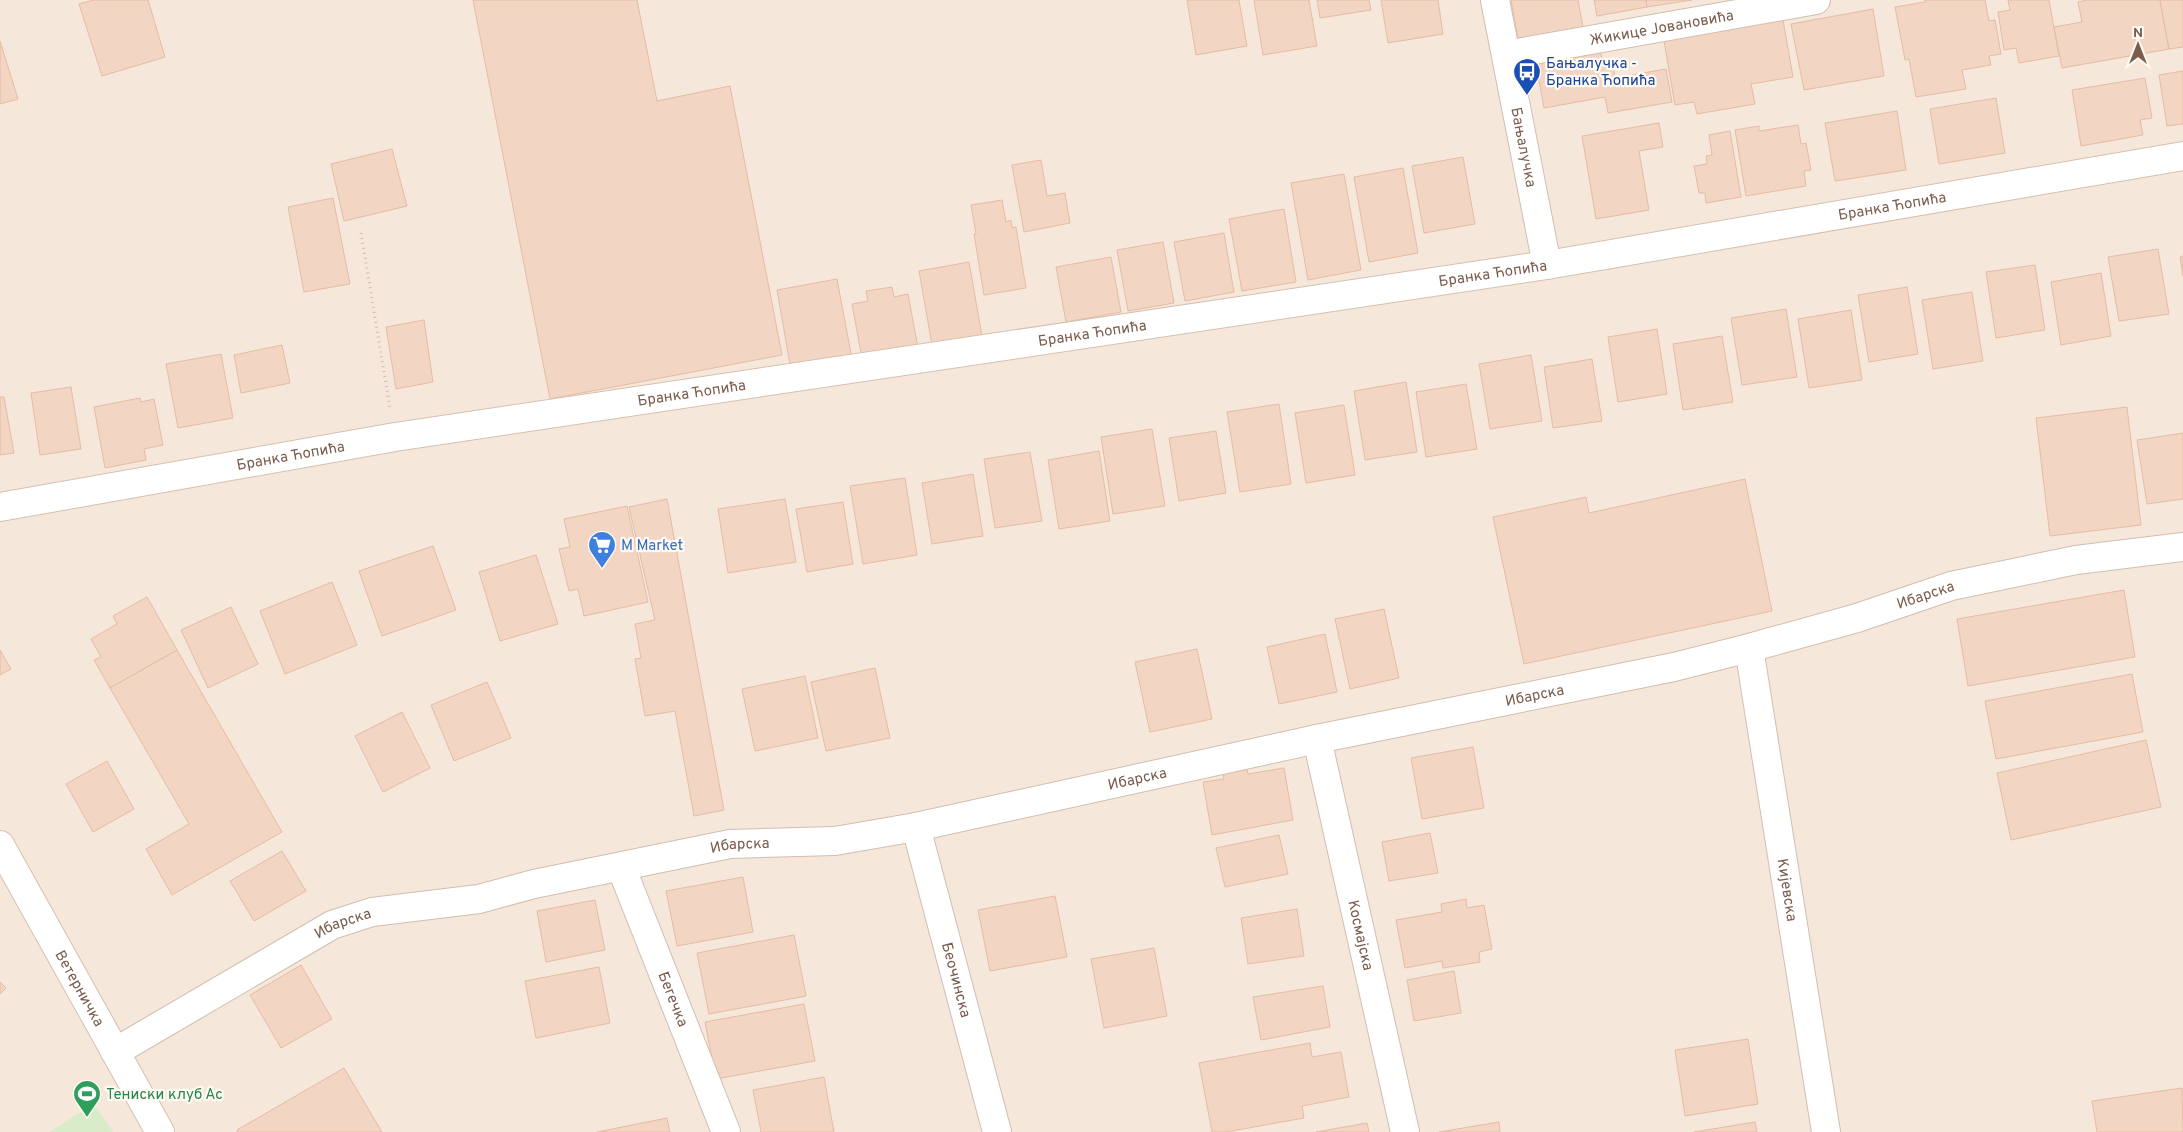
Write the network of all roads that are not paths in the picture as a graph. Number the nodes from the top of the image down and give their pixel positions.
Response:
1 (1495, 0) edge
2 (1816, 0) edge
3 (1506, 55) junction
4 (2183, 156) edge
5 (1548, 265) junction
6 (0, 507) edge
7 (2183, 547) edge
8 (1749, 648) junction
9 (1317, 739) junction
10 (916, 827) junction
11 (1, 850) edge
12 (621, 867) junction
13 (115, 1052) junction
14 (160, 1132) edge
15 (726, 1132) edge
16 (997, 1132) edge
17 (1405, 1132) edge
18 (1826, 1132) edge

1 - 3 street, Бањалучка
2 - 3 street, Жикице Јовановића
3 - 5 street, Бањалучка
4 - 5 street, Бранка Ћопића
5 - 6 street, Бранка Ћопића
7 - 8 street, Ибарска
8 - 9 street, Ибарска
8 - 18 street, Кијевска
9 - 10 street, Ибарска
9 - 17 street, Космајска
10 - 12 street, Ибарска
10 - 16 street, Беочинска
11 - 13 street, Ветерничка
12 - 13 street, Ибарска
12 - 15 street, Бегечка
13 - 14 street, Ветерничка

